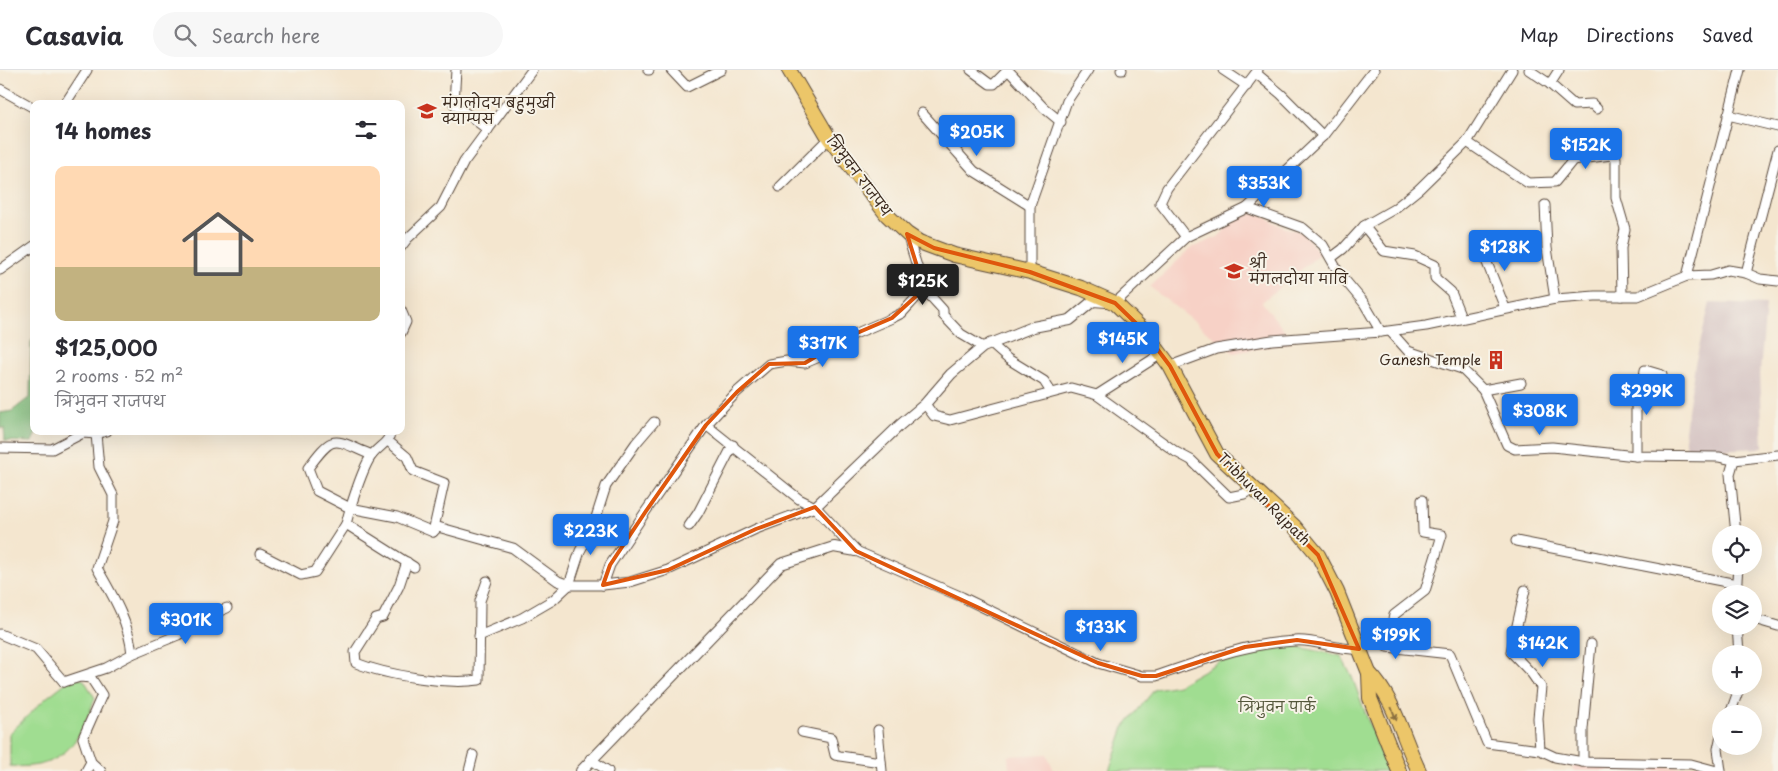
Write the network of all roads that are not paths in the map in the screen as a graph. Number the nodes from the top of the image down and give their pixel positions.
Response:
1 (86, 70) edge
2 (456, 70) edge
3 (532, 70) edge
4 (671, 70) edge
5 (721, 70) edge
6 (789, 70) edge
7 (971, 70) edge
8 (1008, 70) edge
9 (1088, 70) edge
10 (1223, 70) edge
11 (1374, 70) edge
12 (1512, 70) edge
13 (1530, 70) edge
14 (1559, 70) edge
15 (1740, 70) edge
16 (1258, 72) edge
17 (1550, 84) junction
18 (1247, 86) junction
19 (0, 89) edge
20 (67, 100) edge
21 (30, 106) edge
22 (1597, 109) dead end
23 (922, 114) dead end
24 (1728, 115) junction
25 (1061, 122) junction
26 (1778, 127) edge
27 (488, 130) junction
28 (1323, 136) junction
29 (829, 138) junction
30 (1467, 142) junction
31 (1778, 150) edge
32 (780, 187) dead end
33 (1545, 205) dead end
34 (1030, 206) junction
35 (1247, 208) junction
36 (1364, 226) junction
37 (908, 234) junction
38 (1186, 237) junction
39 (405, 242) edge
40 (1480, 245) dead end
41 (30, 249) edge
42 (954, 255) joint
43 (1331, 258) junction
44 (0, 270) edge
45 (1030, 272) junction
46 (1746, 273) junction
47 (1686, 276) junction
48 (1778, 281) edge
49 (924, 289) junction
50 (1622, 296) junction
51 (1555, 299) junction
52 (1115, 303) junction
53 (1505, 308) junction
54 (1461, 317) junction
55 (1386, 332) junction
56 (987, 345) junction
57 (1161, 354) junction
58 (1170, 366) junction
59 (1662, 374) dead end
60 (1521, 383) dead end
61 (1483, 390) junction
62 (1051, 392) junction
63 (1097, 395) junction
64 (926, 404) junction
65 (654, 422) dead end
66 (706, 425) junction
67 (79, 435) edge
68 (96, 435) edge
69 (334, 435) edge
70 (390, 435) edge
71 (336, 441) junction
72 (388, 441) junction
73 (733, 445) junction
74 (0, 448) edge
75 (372, 455) junction
76 (1778, 455) edge
77 (1636, 456) junction
78 (1734, 460) junction
79 (1253, 488) junction
80 (1422, 500) dead end
81 (815, 507) junction
82 (350, 508) junction
83 (346, 524) junction
84 (1735, 525) edge
85 (689, 526) dead end
86 (433, 532) junction
87 (1516, 541) dead end
88 (856, 551) junction
89 (260, 554) dead end
90 (1738, 575) edge
91 (487, 581) dead end
92 (1737, 584) joint
93 (569, 585) junction
94 (603, 585) junction
95 (1525, 590) dead end
96 (227, 608) dead end
97 (1762, 621) edge
98 (1778, 626) edge
99 (0, 634) edge
100 (479, 636) junction
101 (1591, 644) dead end
102 (1360, 649) junction
103 (132, 654) junction
104 (1369, 673) junction
105 (64, 682) junction
106 (878, 730) dead end
107 (802, 732) dead end
108 (1540, 750) junction
109 (473, 754) dead end
110 (1718, 755) edge
111 (590, 759) junction
112 (91, 762) junction
113 (1583, 762) junction
114 (882, 766) edge
115 (86, 771) edge
116 (101, 771) edge
117 (469, 771) edge
118 (581, 771) edge
119 (608, 771) edge
120 (1398, 771) edge
121 (1419, 771) edge
122 (1719, 771) edge

1 - 20 street
2 - 27 street
3 - 27 street
4 - 5 street
6 - 29 highway, त्रिभुवन राजपथ
7 - 8 street
8 - 25 street
9 - 25 street
10 - 18 street
11 - 28 street
12 - 30 street
13 - 17 street
14 - 17 street
15 - 24 street
16 - 18 street
16 - 28 street
17 - 22 street
18 - 38 street
19 - 21 street
23 - 34 street
24 - 26 street
24 - 47 street
25 - 34 street
27 - 39 street
28 - 35 street
29 - 32 street
29 - 37 highway, त्रिभुवन राजपथ
30 - 36 street
30 - 50 street
31 - 46 street
33 - 51 street
34 - 45 street
35 - 38 street
35 - 43 street
36 - 43 street
36 - 54 street
37 - 42 highway, त्रिभुवन राजपथ
37 - 49 street
38 - 52 street
40 - 53 street
41 - 44 street
42 - 45 highway, Tribhuvan Rajpath
43 - 55 street
45 - 52 highway, Tribhuvan Rajpath
46 - 47 street
46 - 48 street
47 - 50 street
49 - 56 street
49 - 66 street
50 - 51 street
51 - 53 street
52 - 56 street
52 - 57 highway, Tribhuvan Rajpath
53 - 54 street
54 - 55 street
55 - 58 street
55 - 61 street
56 - 62 street
56 - 64 street
57 - 58 highway, Tribhuvan Rajpath
57 - 63 street
58 - 79 highway, Tribhuvan Rajpath
59 - 77 street
60 - 61 street
61 - 77 street
62 - 63 street
62 - 64 street
63 - 79 street
64 - 81 street
65 - 93 street
66 - 73 street
66 - 94 street
67 - 74 street
68 - 103 street
69 - 71 street
70 - 72 street
71 - 75 street
71 - 82 street
72 - 75 street
72 - 86 street
73 - 81 street
73 - 85 street
75 - 82 street
76 - 78 street
77 - 78 street
78 - 84 street
79 - 102 highway, Tribhuvan Rajpath
80 - 108 street
81 - 88 street
81 - 94 street
82 - 83 street
82 - 86 street
83 - 89 street
83 - 100 street
86 - 93 street
87 - 92 street
88 - 102 street
88 - 111 street
90 - 92 street
91 - 100 street
93 - 94 street
93 - 100 street
95 - 108 street
96 - 103 street
97 - 98 street
99 - 105 street
101 - 113 street
102 - 104 highway, Tribhuvan Rajpath
103 - 105 street
104 - 120 highway, Tribhuvan Rajpath
104 -> 121 highway, Tribhuvan Rajpath
105 - 112 street
106 - 114 street
107 - 114 street
108 - 113 street
109 - 117 street
110 - 122 street
111 - 118 street
111 - 119 street
112 - 115 street
112 - 116 street
113 - 122 street

